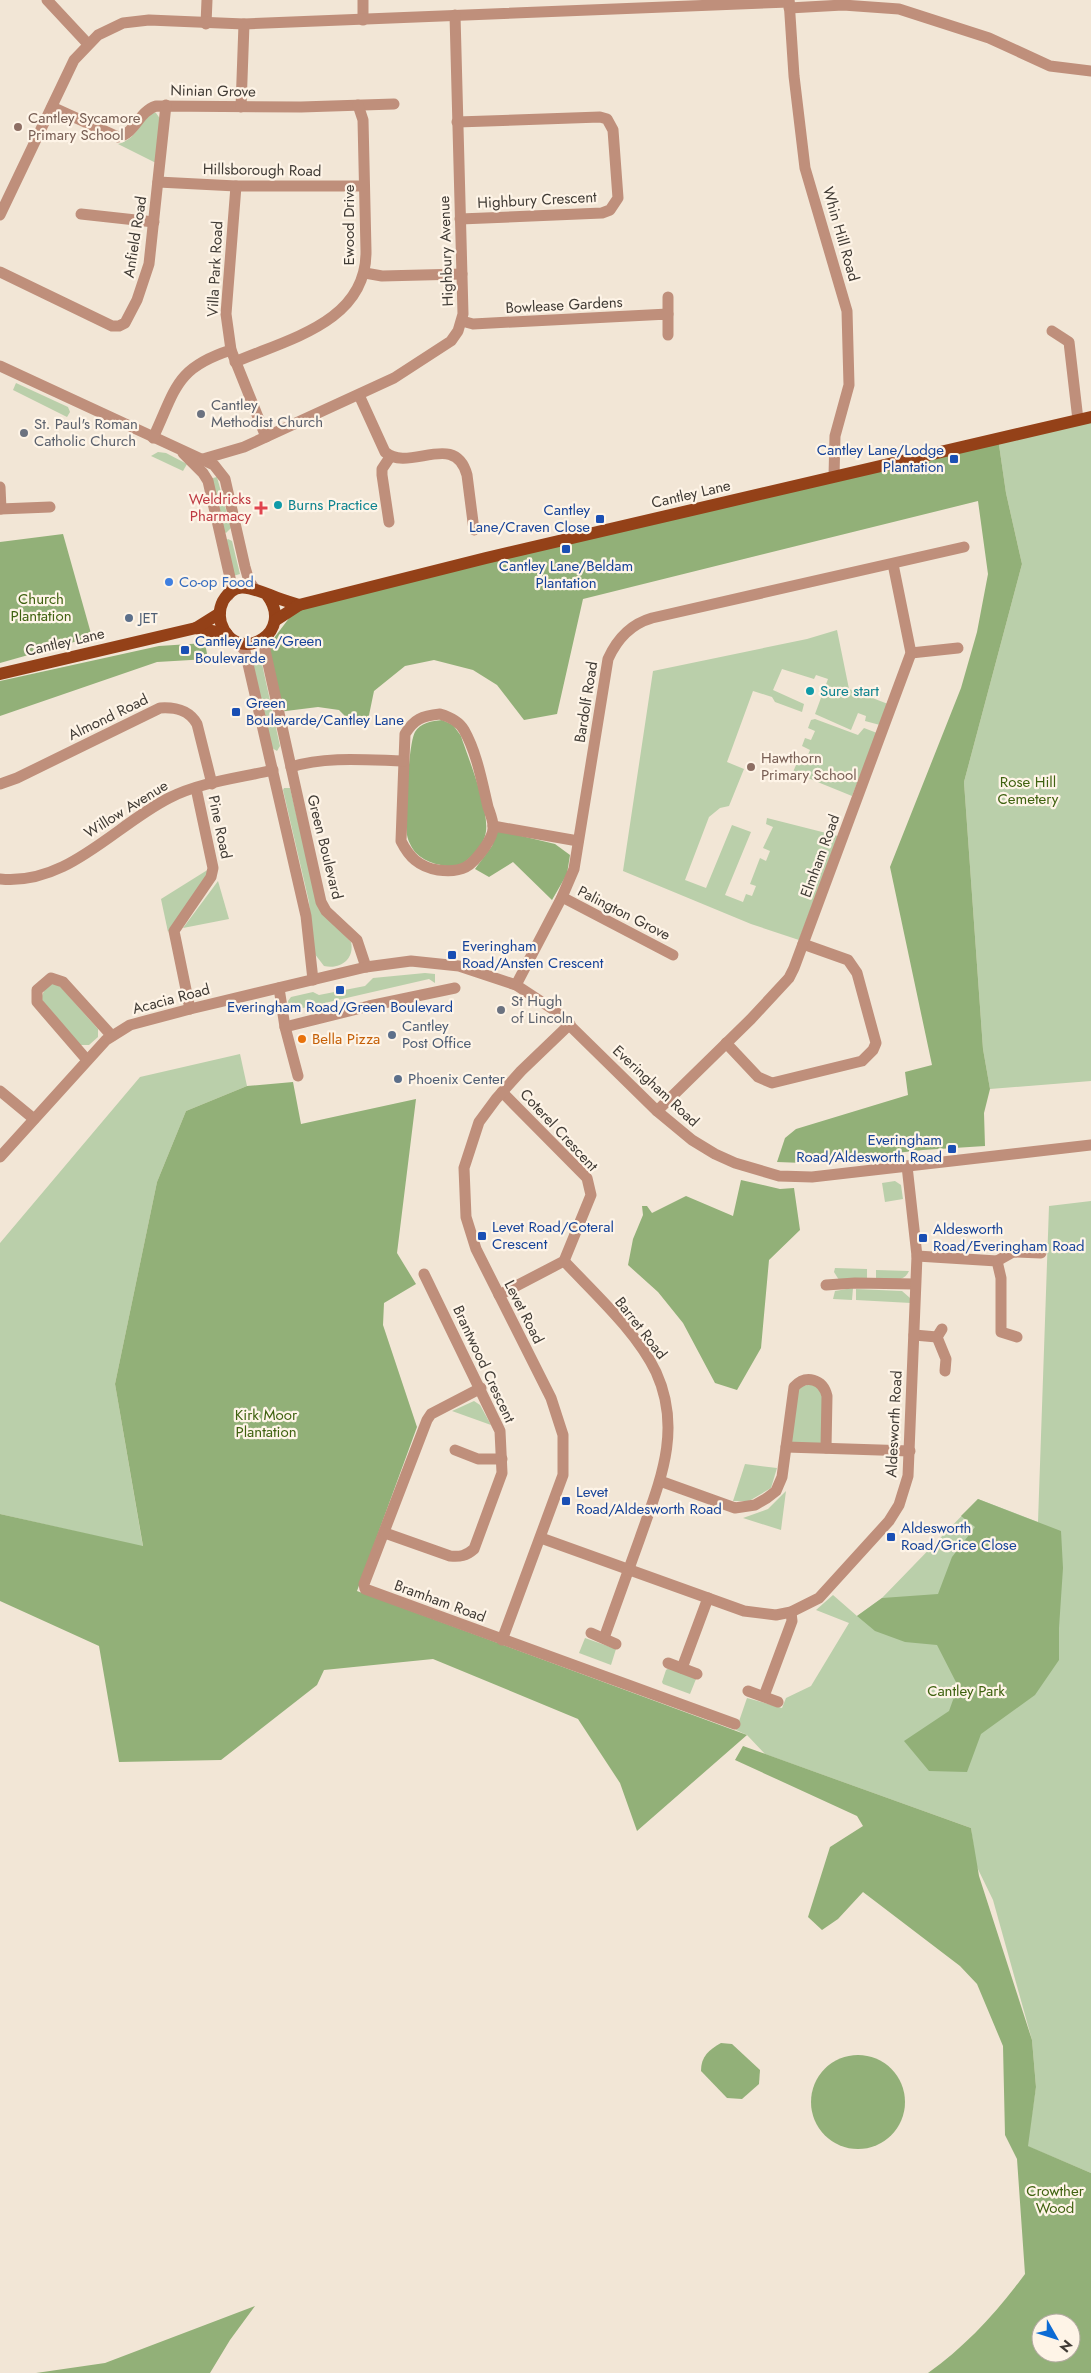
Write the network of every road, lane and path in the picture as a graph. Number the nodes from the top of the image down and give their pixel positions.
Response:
1 (46, 0) edge
2 (207, 0) edge
3 (363, 0) edge
4 (789, 3) edge
5 (652, 4) edge
6 (455, 15) junction
7 (363, 20) junction
8 (206, 24) junction
9 (244, 24) junction
10 (88, 44) junction
11 (1091, 71) edge
12 (394, 104) dead end
13 (166, 105) junction
14 (358, 105) junction
15 (52, 107) junction
16 (241, 107) junction
17 (457, 122) junction
18 (158, 182) junction
19 (236, 186) junction
20 (364, 186) junction
21 (81, 214) dead end
22 (0, 215) edge
23 (460, 219) junction
24 (154, 222) junction
25 (0, 272) edge
26 (365, 273) junction
27 (462, 274) junction
28 (668, 297) dead end
29 (668, 314) junction
30 (462, 321) junction
31 (1052, 331) dead end
32 (668, 335) dead end
33 (231, 350) junction
34 (235, 362) junction
35 (0, 366) edge
36 (360, 395) junction
37 (1091, 417) edge
38 (1078, 420) junction
39 (266, 436) junction
40 (153, 438) junction
41 (244, 447) junction
42 (180, 450) junction
43 (390, 457) junction
44 (203, 459) junction
45 (222, 473) junction
46 (834, 476) junction
47 (0, 487) edge
48 (50, 507) dead end
49 (1, 510) edge
50 (389, 522) dead end
51 (474, 530) dead end
52 (237, 532) junction
53 (220, 535) junction
54 (964, 547) dead end
55 (893, 564) junction
56 (254, 588) junction
57 (267, 595) junction
58 (228, 596) junction
59 (299, 605) junction
60 (220, 613) junction
61 (276, 620) junction
62 (196, 628) junction
63 (226, 634) junction
64 (269, 634) junction
65 (238, 642) junction
66 (958, 648) dead end
67 (911, 653) junction
68 (0, 674) edge
69 (287, 752) junction
70 (270, 757) junction
71 (404, 761) junction
72 (291, 767) junction
73 (273, 770) junction
74 (293, 780) junction
75 (0, 784) edge
76 (212, 784) junction
77 (276, 784) junction
78 (196, 788) junction
79 (493, 826) junction
80 (578, 841) junction
81 (0, 879) edge
82 (562, 897) junction
83 (803, 944) junction
84 (673, 955) dead end
85 (366, 967) junction
86 (313, 980) junction
87 (516, 985) junction
88 (279, 988) junction
89 (455, 988) dead end
90 (190, 1009) junction
91 (570, 1024) junction
92 (285, 1027) junction
93 (112, 1036) junction
94 (726, 1043) junction
95 (87, 1060) junction
96 (298, 1076) dead end
97 (0, 1091) edge
98 (502, 1092) junction
99 (657, 1112) junction
100 (34, 1119) junction
101 (1091, 1145) edge
102 (0, 1157) edge
103 (907, 1166) junction
104 (1040, 1253) dead end
105 (916, 1256) junction
106 (997, 1260) junction
107 (564, 1261) junction
108 (424, 1274) dead end
109 (915, 1284) junction
110 (826, 1285) dead end
111 (499, 1295) junction
112 (914, 1336) junction
113 (1018, 1337) dead end
114 (945, 1371) dead end
115 (481, 1388) junction
116 (786, 1447) junction
117 (826, 1448) junction
118 (456, 1450) dead end
119 (910, 1451) junction
120 (502, 1459) junction
121 (660, 1481) junction
122 (385, 1533) junction
123 (540, 1538) junction
124 (629, 1570) junction
125 (708, 1598) junction
126 (791, 1612) junction
127 (591, 1633) dead end
128 (604, 1638) junction
129 (502, 1640) junction
130 (616, 1644) dead end
131 (668, 1663) dead end
132 (682, 1668) junction
133 (697, 1674) dead end
134 (748, 1691) dead end
135 (764, 1696) junction
136 (778, 1702) dead end
137 (735, 1724) dead end

1 - 10 street
2 - 8 street
3 - 7 street
4 - 5 street
4 - 11 street
4 - 46 street, Whin Hill Road
5 - 6 street
6 - 7 street
6 - 17 street, Highbury Avenue
7 - 9 street
8 - 9 street
8 - 10 street
9 - 16 street
10 - 15 street
12 - 14 street, Ninian Grove
13 - 15 street, Ninian Grove
13 - 16 street, Ninian Grove
13 - 18 street, Anfield Road
14 - 16 street, Ninian Grove
14 - 20 street, Ewood Drive
15 - 22 street
17 - 23 street, Highbury Avenue
17 - 23 street, Highbury Crescent
18 - 19 street, Hillsborough Road
18 - 24 street, Anfield Road
19 - 20 street, Hillsborough Road
19 - 33 street, Villa Park Road
20 - 26 street, Ewood Drive
21 - 24 street
23 - 27 street, Highbury Avenue
24 - 25 street, Anfield Road
26 - 27 street
26 - 34 street, Ewood Drive
27 - 30 street, Highbury Avenue
28 - 29 street
29 - 30 street, Bowlease Gardens
29 - 32 street
30 - 36 street, Highbury Avenue
31 - 38 street
33 - 34 street, Villa Park Road
33 - 40 street
34 - 39 street, Villa Park Road
35 - 40 street
36 - 39 street, Highbury Avenue
36 - 43 street
37 - 38 main road, Cantley Lane
38 - 46 main road, Cantley Lane
39 - 41 street, Highbury Avenue
40 - 42 street
41 - 44 street
41 - 45 street
42 - 44 street
42 - 53 street
43 - 50 street
43 - 51 street
44 - 45 street
45 - 52 street
46 - 59 main road, Cantley Lane
47 - 49 street
48 - 49 street
52 - 53 street
52 - 56 street
53 - 58 street
54 - 55 street, Bardolf Road
55 - 67 street
55 - 80 street, Bardolf Road
56 - 57 main road
56 - 58 main road
57 - 59 main road
57 - 61 main road
58 - 60 main road
59 - 61 main road, Cantley Lane
60 - 62 main road, Cantley Lane
60 - 63 main road
61 - 64 main road
62 - 63 main road, Cantley Lane
62 - 68 main road, Cantley Lane
63 - 65 main road
64 - 65 main road
64 - 69 street, Green Boulevard
65 - 70 street
66 - 67 street
67 - 83 street, Elmham Road
69 - 70 street
69 - 72 street, Green Boulevard
70 - 73 street
71 - 72 street
71 - 79 street
71 - 79 street
72 - 74 street, Green Boulevard
73 - 76 street, Willow Avenue
73 - 77 street
74 - 77 street, Green Boulevard
74 - 85 street, Green Boulevard
75 - 76 street, Almond Road
76 - 78 street, Willow Avenue
77 - 86 street
78 - 81 street, Willow Avenue
78 - 90 street, Pine Road
79 - 80 street
80 - 82 street, Bardolf Road
82 - 84 street, Palington Grove
82 - 87 street, Bardolf Road
83 - 94 street, Elmham Road
83 - 94 street
85 - 86 street, Everingham Road
85 - 87 street, Everingham Road
86 - 88 street, Acacia Road
87 - 91 street, Everingham Road
88 - 90 street, Acacia Road
88 - 92 street
89 - 92 street
90 - 93 street, Acacia Road
91 - 98 street, Levet Road
91 - 99 street, Everingham Road
92 - 96 street
93 - 95 street, Acacia Road
93 - 95 street
94 - 99 street, Elmham Road
95 - 100 street, Acacia Road
97 - 100 street
98 - 107 street, Coterel Crescent
98 - 111 street, Levet Road
99 - 103 street, Everingham Road
100 - 102 street, Acacia Road
101 - 103 street, Everingham Road
103 - 105 street, Aldesworth Road
104 - 106 street
105 - 106 street
105 - 109 street, Aldesworth Road
106 - 113 street
107 - 111 street
107 - 121 street, Barret Road
108 - 115 street, Brantwood Crescent
109 - 110 street
109 - 112 street, Aldesworth Road
111 - 123 street, Levet Road
112 - 114 street
112 - 119 street, Aldesworth Road
115 - 120 street, Brantwood Crescent
115 - 122 street, Bramham Road
116 - 117 street
116 - 117 street
116 - 121 street
117 - 119 street
118 - 120 street
119 - 126 street, Aldesworth Road
120 - 122 street, Brantwood Crescent
121 - 124 street, Barret Road
122 - 129 street, Bramham Road
123 - 124 street, Aldesworth Road
123 - 129 street, Levet Road
124 - 125 street, Aldesworth Road
124 - 128 street, Barret Road
125 - 126 street, Aldesworth Road
125 - 132 street
126 - 135 street
127 - 128 street
128 - 130 street
129 - 137 street, Bramham Road
131 - 132 street
132 - 133 street
134 - 135 street
135 - 136 street

